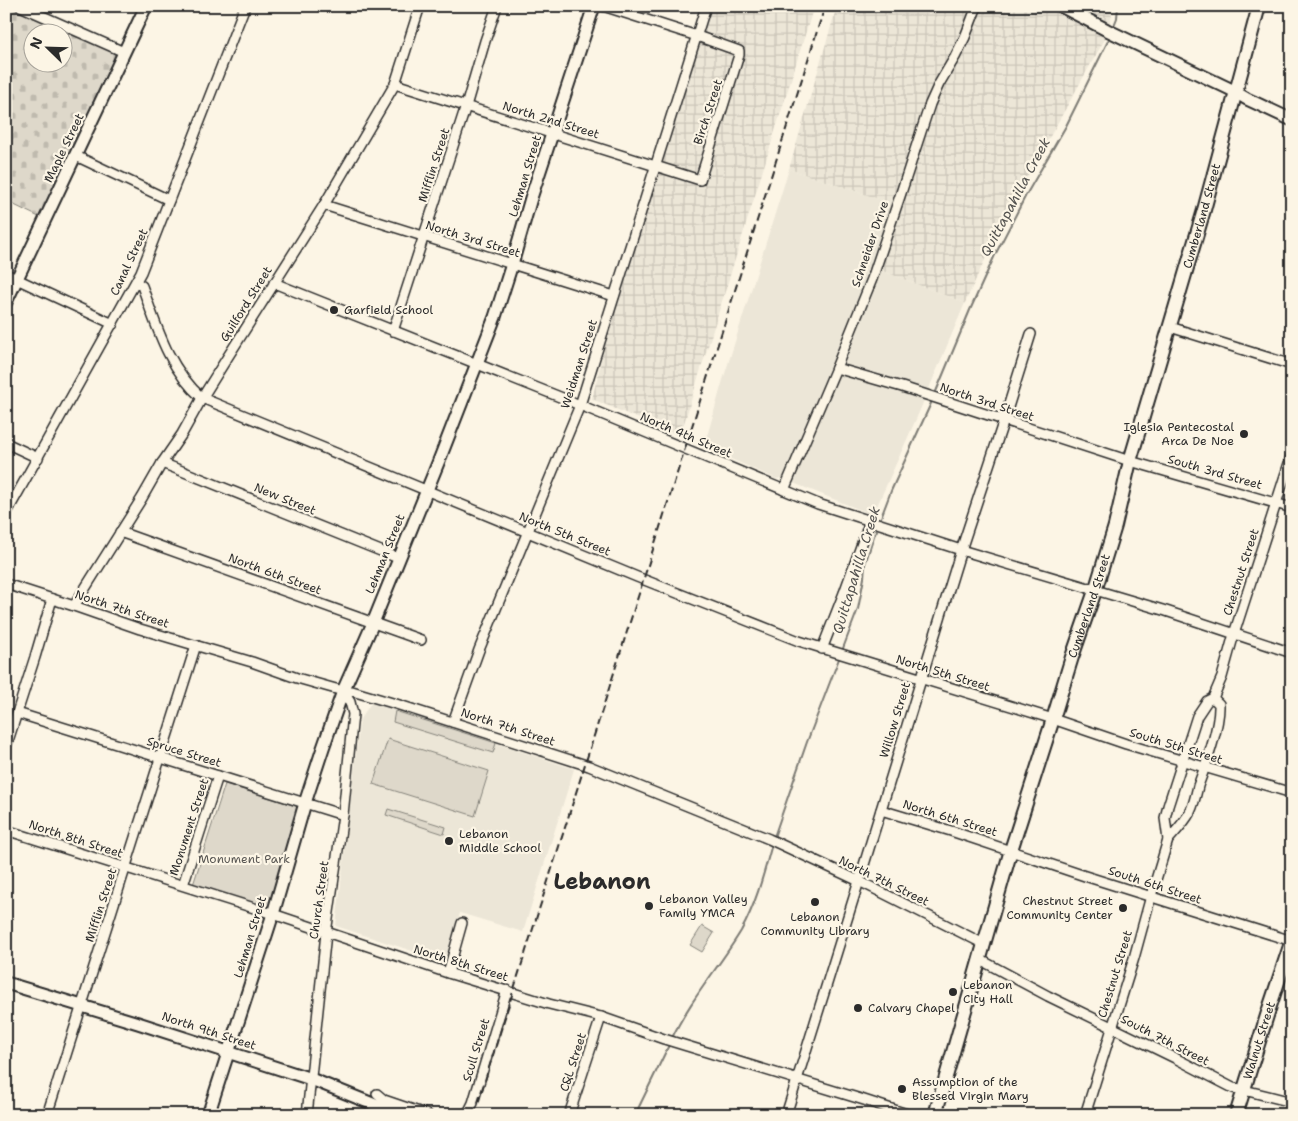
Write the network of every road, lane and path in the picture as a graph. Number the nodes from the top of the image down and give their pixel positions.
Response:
1 (20, 6) edge
2 (146, 6) edge
3 (245, 6) edge
4 (420, 6) edge
5 (497, 6) edge
6 (594, 6) edge
7 (603, 6) edge
8 (706, 6) edge
9 (977, 6) edge
10 (1061, 6) edge
11 (1259, 6) edge
12 (696, 36) junction
13 (124, 52) junction
14 (395, 84) junction
15 (1236, 93) junction
16 (466, 106) junction
17 (1292, 120) edge
18 (552, 133) junction
19 (76, 156) junction
20 (656, 166) junction
21 (700, 180) joint
22 (169, 200) junction
23 (324, 205) junction
24 (424, 236) junction
25 (512, 264) junction
26 (12, 276) edge
27 (136, 282) junction
28 (274, 283) junction
29 (614, 296) junction
30 (6, 302) edge
31 (113, 324) junction
32 (1170, 327) junction
33 (393, 330) junction
34 (1031, 334) dead end
35 (477, 364) junction
36 (1292, 365) edge
37 (836, 368) junction
38 (202, 398) junction
39 (580, 405) junction
40 (1004, 420) junction
41 (6, 443) edge
42 (1292, 454) edge
43 (38, 458) junction
44 (1130, 461) junction
45 (162, 463) junction
46 (426, 490) junction
47 (784, 490) junction
48 (1276, 502) junction
49 (1292, 508) edge
50 (6, 514) edge
51 (875, 523) junction
52 (120, 532) junction
53 (528, 532) junction
54 (961, 550) junction
55 (398, 558) junction
56 (6, 584) edge
57 (1095, 591) junction
58 (52, 599) junction
59 (74, 606) junction
60 (373, 623) junction
61 (1234, 634) junction
62 (420, 640) dead end
63 (196, 646) junction
64 (822, 649) junction
65 (1292, 653) edge
66 (921, 679) junction
67 (343, 691) junction
68 (1213, 698) junction
69 (17, 713) junction
70 (1053, 719) junction
71 (453, 722) junction
72 (6, 747) edge
73 (161, 758) junction
74 (1183, 761) junction
75 (1205, 767) junction
76 (218, 776) junction
77 (1292, 793) edge
78 (305, 802) junction
79 (881, 810) junction
80 (343, 814) junction
81 (6, 830) edge
82 (1168, 840) junction
83 (1011, 850) junction
84 (126, 868) junction
85 (859, 881) junction
86 (183, 885) junction
87 (1151, 896) junction
88 (273, 914) junction
89 (462, 923) dead end
90 (326, 932) junction
91 (1292, 940) edge
92 (984, 944) junction
93 (979, 959) junction
94 (448, 973) junction
95 (6, 983) edge
96 (507, 990) junction
97 (82, 1006) junction
98 (600, 1018) junction
99 (1112, 1027) junction
100 (229, 1052) junction
101 (311, 1079) junction
102 (797, 1079) junction
103 (1244, 1090) junction
104 (377, 1094) dead end
105 (1292, 1102) edge
106 (48, 1115) edge
107 (208, 1115) edge
108 (307, 1115) edge
109 (400, 1115) edge
110 (428, 1115) edge
111 (464, 1115) edge
112 (569, 1115) edge
113 (786, 1115) edge
114 (910, 1115) edge
115 (935, 1115) edge
116 (1085, 1115) edge
117 (1236, 1115) edge

1 - 13 street
2 - 13 main road, Maple Street
3 - 22 street, Canal Street
4 - 14 street, Guilford Street
5 - 16 street, Mifflin Street
6 - 18 main road, Lehman Street
7 - 12 street
8 - 12 street, Weidman Street
9 - 37 street, Schneider Drive
10 - 15 main road
11 - 15 highway, Cumberland Street
12 - 20 street, Weidman Street
12 - 21 street, Birch Street
13 - 19 main road, Maple Street
14 - 16 street, North 2nd Street
14 - 23 street, Guilford Street
15 - 17 main road
15 - 32 highway, Cumberland Street
16 - 18 street, North 2nd Street
16 - 24 street, Mifflin Street
18 - 20 street, North 2nd Street
18 - 25 main road, Lehman Street
19 - 22 street
19 - 26 main road, Maple Street
20 - 21 street, North 2nd Street
20 - 29 street, Weidman Street
22 - 27 street, Canal Street
23 - 24 street, North 3rd Street
23 - 28 street, Guilford Street
24 - 25 street, North 3rd Street
24 - 33 street, Mifflin Street
25 - 29 street, North 3rd Street
25 - 35 main road, Lehman Street
26 - 30 main road, Maple Street
26 - 31 street
27 - 31 street, Canal Street
27 - 38 street, North 5th Street
28 - 33 street, North 4th Street
28 - 38 street, Guilford Street
29 - 39 street, Weidman Street
31 - 43 street, Canal Street
32 - 36 street
32 - 44 highway, Cumberland Street
33 - 35 street, North 4th Street
34 - 40 street, Willow Street
35 - 39 street, North 4th Street
35 - 46 main road, Lehman Street
37 - 40 street, North 3rd Street
37 - 47 street, Schneider Drive
38 - 45 street, Guilford Street
38 - 46 street, North 5th Street
39 - 47 street, North 4th Street
39 - 53 street, Weidman Street
40 - 44 street, North 3rd Street
40 - 54 street, Willow Street
41 - 43 street
42 - 48 street, Chestnut Street
43 - 50 street, Canal Street
44 - 48 street, South 3rd Street
44 - 57 highway, Cumberland Street
45 - 52 street, Guilford Street
45 - 55 street, New Street
46 - 53 street, North 5th Street
46 - 55 main road, Lehman Street
47 - 51 street, North 4th Street
48 - 49 street, South 3rd Street
48 - 61 street, Chestnut Street
51 - 54 street, North 4th Street
51 - 64 street
52 - 59 street, Guilford Street
52 - 60 street, North 6th Street
53 - 64 street, North 5th Street
53 - 71 street, Weidman Street
54 - 57 street, North 4th Street
54 - 66 street, Willow Street
55 - 60 main road, Lehman Street
56 - 58 street, North 7th Street
57 - 61 street, North 4th Street
57 - 70 highway, Cumberland Street
58 - 59 street, North 7th Street
58 - 69 street
59 - 63 street, North 7th Street
60 - 62 street, North 6th Street
60 - 67 main road, Lehman Street
61 - 65 street, North 4th Street
61 - 68 street, Chestnut Street
63 - 67 street, North 7th Street
63 - 73 street, Mifflin Street
64 - 66 street, North 5th Street
66 - 70 street, North 5th Street
66 - 79 street, Willow Street
67 - 71 street, North 7th Street
67 - 78 main road, Lehman Street
67 - 80 street, Church Street
68 - 74 street, Chestnut Street
68 - 75 street, Chestnut Street
69 - 72 street
69 - 73 street, Spruce Street
70 - 74 street, South 5th Street
70 - 83 highway, Cumberland Street
71 - 85 street, North 7th Street
73 - 76 street, Spruce Street
73 - 84 street, Mifflin Street
74 - 75 street, South 5th Street
74 - 82 street, Chestnut Street
75 - 77 street, South 5th Street
75 - 82 street, Chestnut Street
76 - 78 street, Spruce Street
76 - 86 street, Monument Street
78 - 80 street, Spruce Street
78 - 88 main road, Lehman Street
79 - 83 street, North 6th Street
79 - 85 street, Willow Street
80 - 90 street, Church Street
81 - 84 street, North 8th Street
82 - 87 street, Chestnut Street
83 - 87 street, South 6th Street
83 - 92 highway, Cumberland Street
84 - 86 street, North 8th Street
84 - 97 street, Mifflin Street
85 - 92 street, North 7th Street
85 - 102 street, Willow Street
86 - 88 street, North 8th Street
87 - 91 street, South 6th Street
87 - 99 street, Chestnut Street
88 - 90 street, North 8th Street
88 - 100 main road, Lehman Street
89 - 94 street
90 - 94 street, North 8th Street
90 - 101 street, Church Street
91 - 103 highway, Walnut Street
92 - 93 highway, Cumberland Street
93 - 99 street, South 7th Street
93 - 115 highway, Cumberland Street
94 - 96 street, North 8th Street
95 - 97 main road, North 9th Street
96 - 98 street, North 8th Street
96 - 111 street, Scull Street
97 - 100 main road, North 9th Street
97 - 106 street, Mifflin Street
98 - 102 street, North 8th Street
98 - 112 street, C&L Street
99 - 103 street, South 7th Street
99 - 116 street, Chestnut Street
100 - 101 main road, North 9th Street
100 - 107 main road, Lehman Street
101 - 108 street, Church Street
101 - 109 main road, North 9th Street
102 - 113 street, Willow Street
102 - 114 street, North 8th Street
103 - 105 street, South 7th Street
103 - 117 highway, Walnut Street
104 - 110 street

